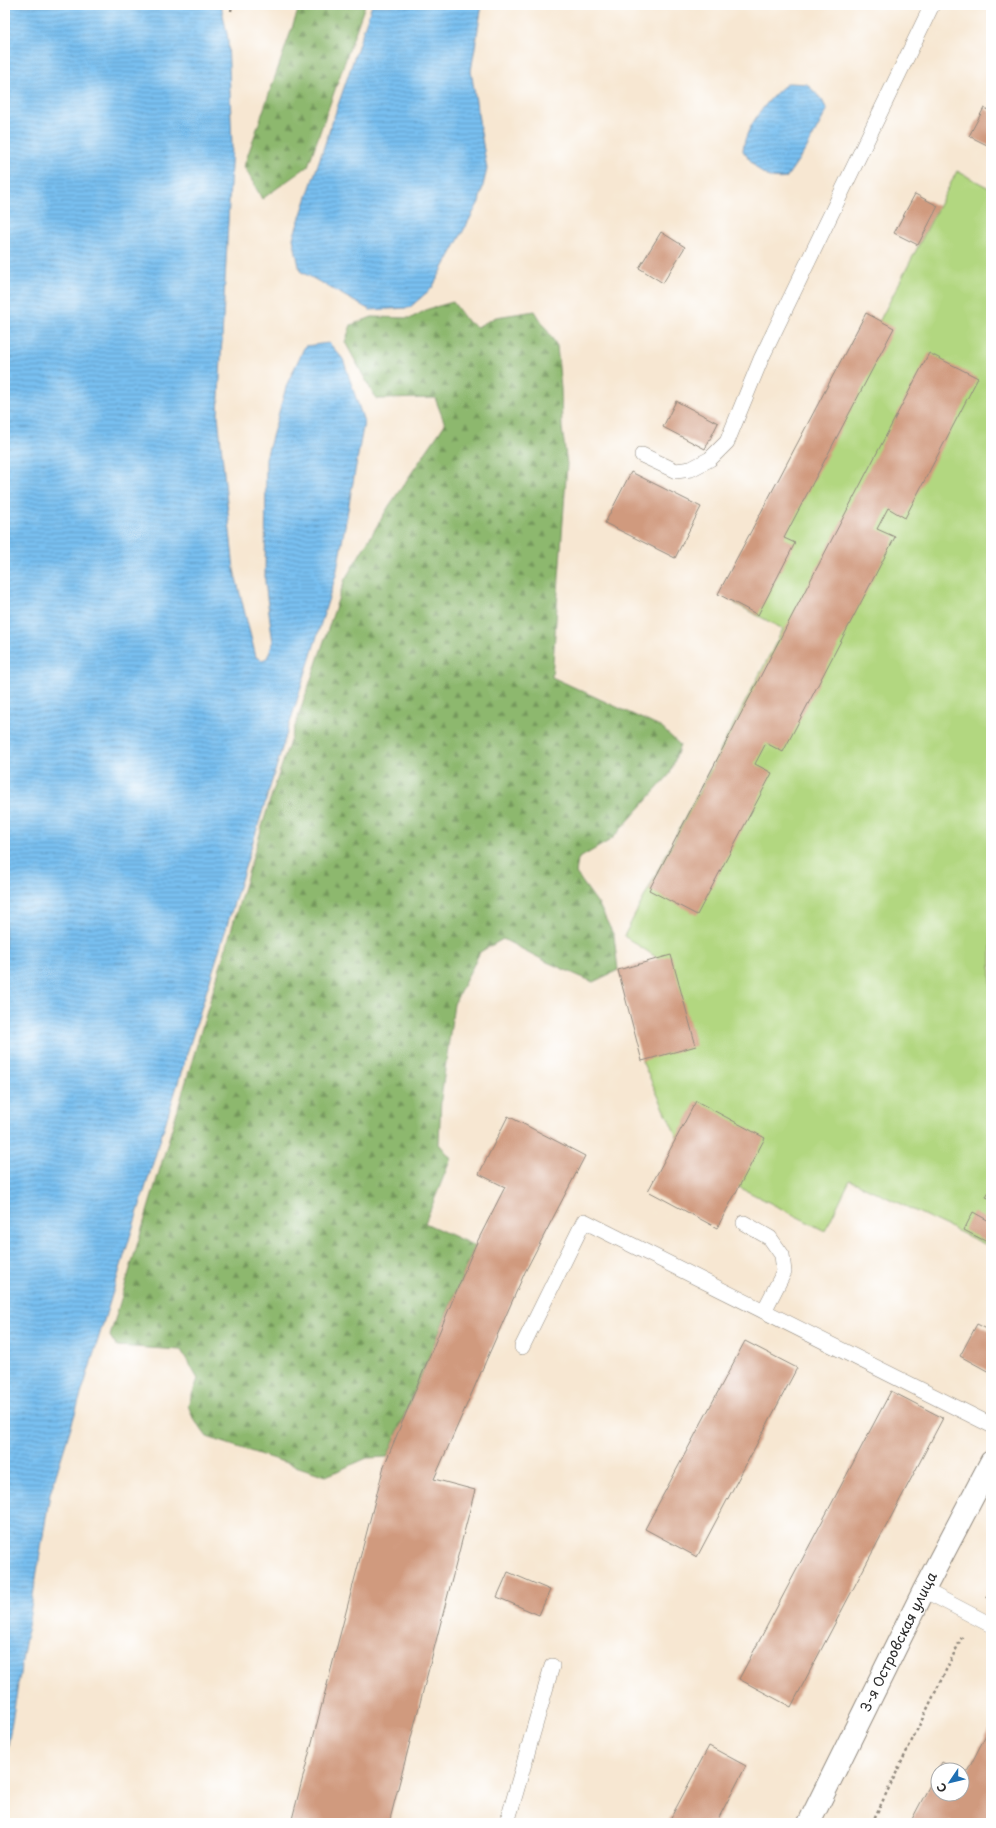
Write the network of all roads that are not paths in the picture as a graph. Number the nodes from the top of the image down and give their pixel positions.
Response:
1 (932, 5) edge
2 (642, 456) dead end
3 (744, 1222) dead end
4 (764, 1311) junction
5 (522, 1347) dead end
6 (991, 1425) edge
7 (991, 1462) edge
8 (924, 1590) junction
9 (991, 1625) edge
10 (552, 1666) dead end
11 (507, 1823) edge
12 (809, 1823) edge

1 - 2 lane
3 - 4 lane
4 - 5 lane
4 - 6 lane
7 - 8 street, 3-я Островская улица
8 - 9 lane
8 - 12 street, 3-я Островская улица
10 - 11 lane

